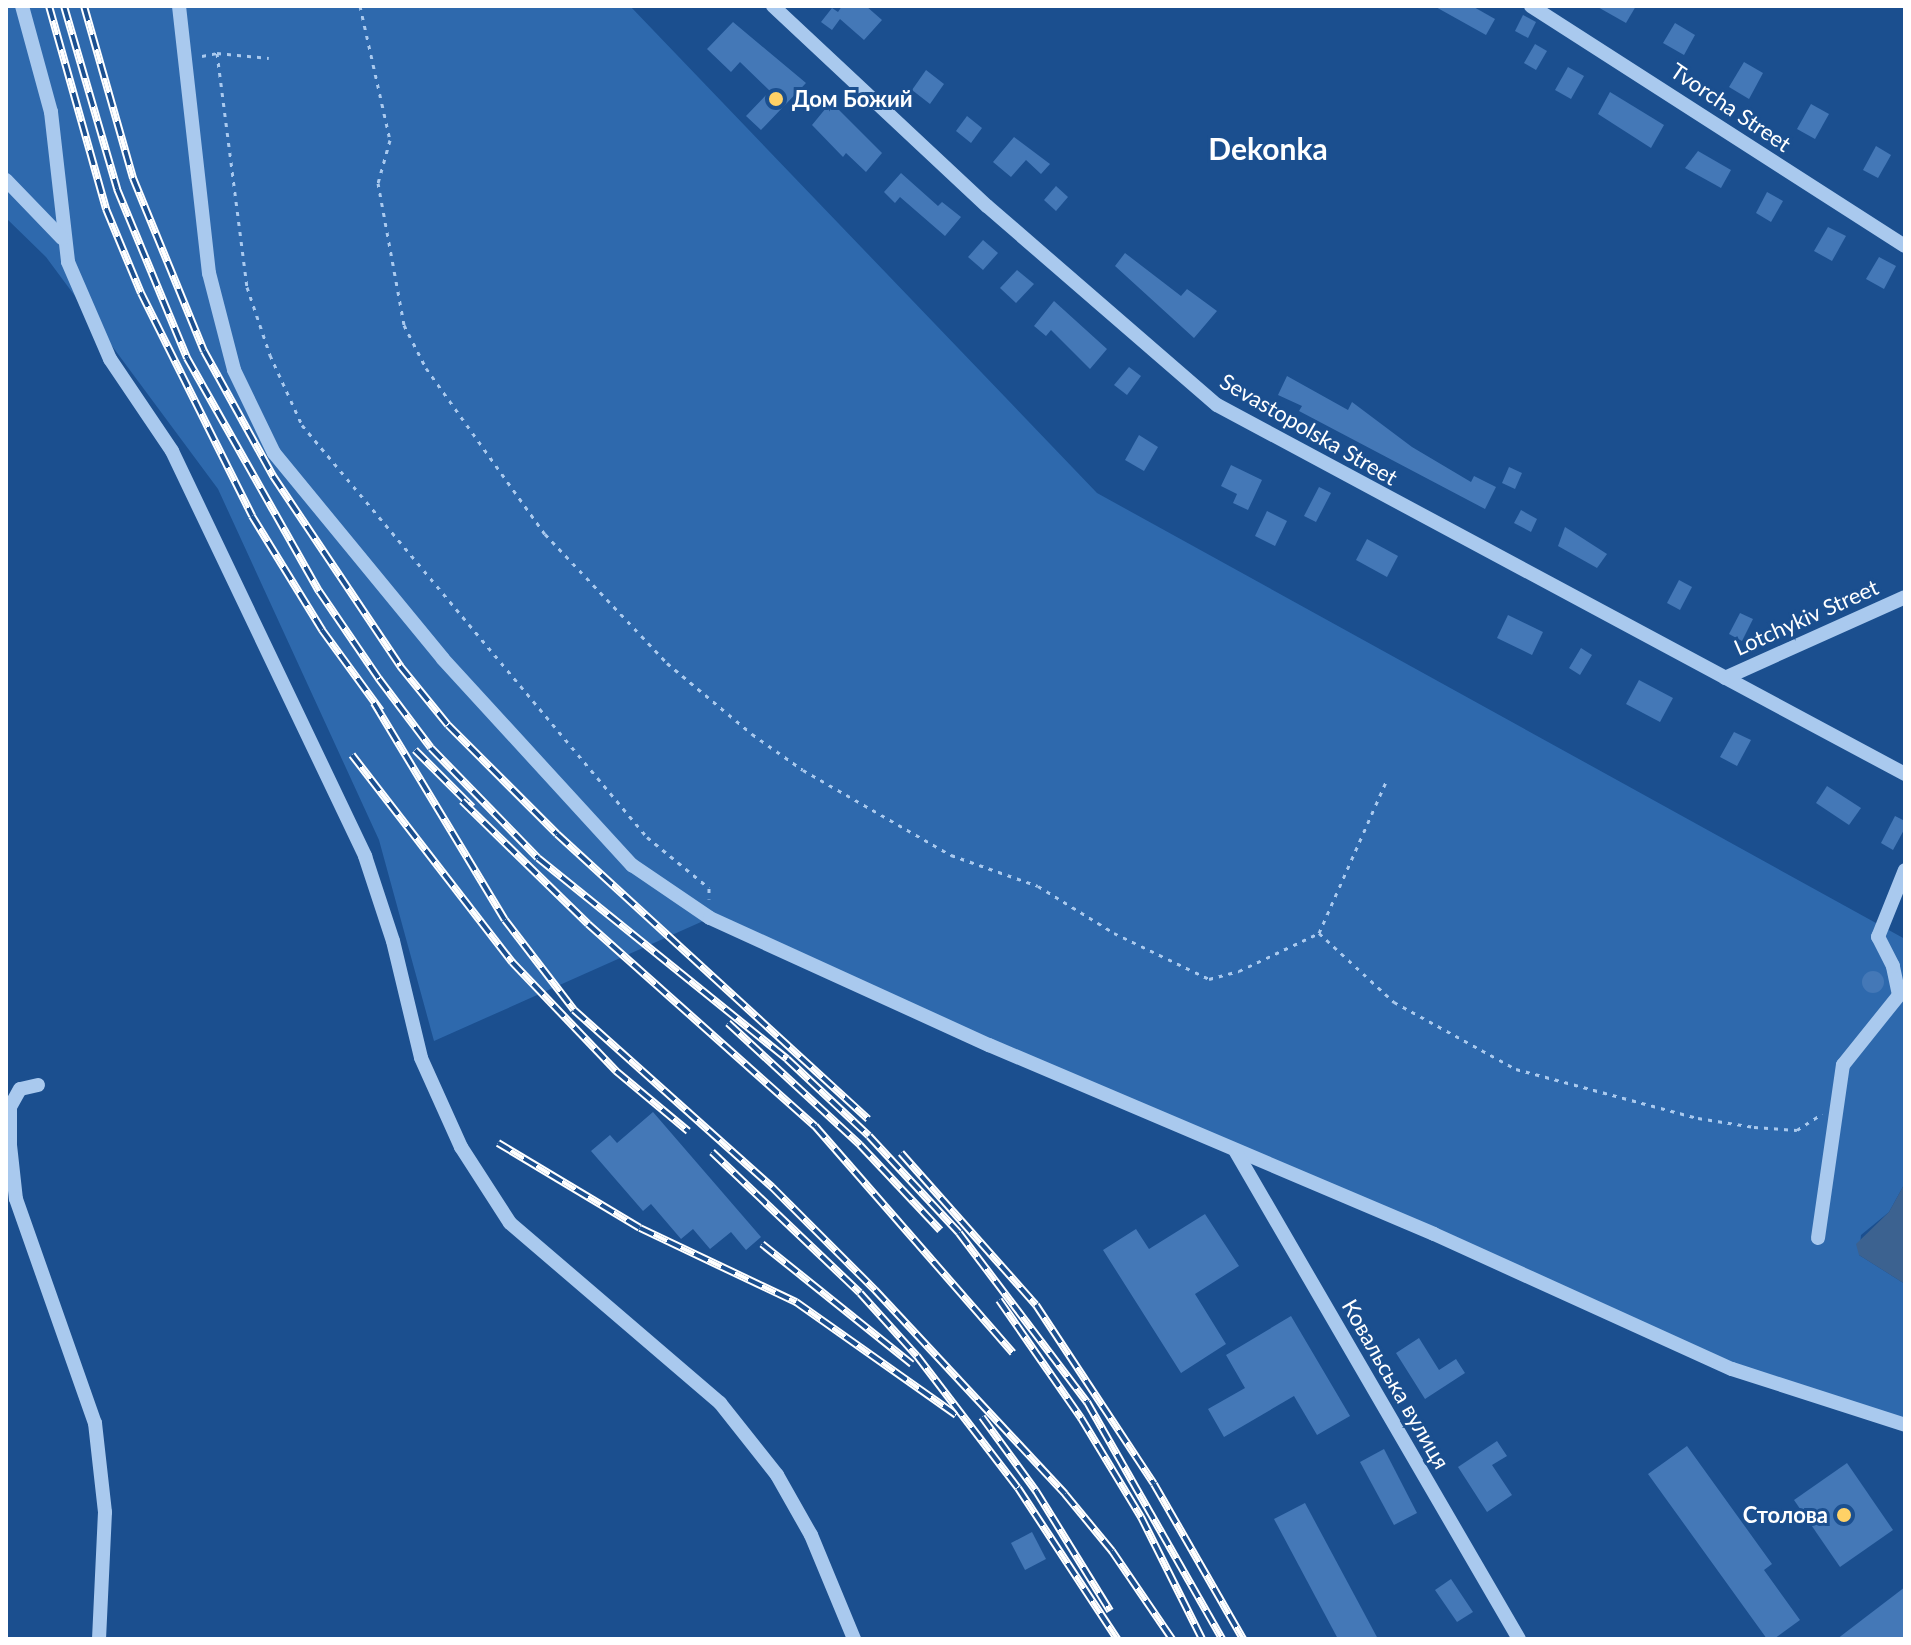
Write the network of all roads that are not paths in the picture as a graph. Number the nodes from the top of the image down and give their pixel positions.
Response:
1 (22, 6) edge
2 (179, 6) edge
3 (773, 6) edge
4 (1531, 6) edge
5 (6, 180) edge
6 (62, 238) junction
7 (1905, 246) edge
8 (1905, 597) edge
9 (1725, 678) junction
10 (1905, 774) edge
11 (1905, 870) edge
12 (38, 1085) dead end
13 (1236, 1151) junction
14 (1818, 1238) dead end
15 (1905, 1425) edge
16 (99, 1639) edge
17 (854, 1639) edge
18 (1519, 1639) edge

1 - 6 street
2 - 13 street
3 - 9 street, Sevastopolska Street
4 - 7 street, Tvorcha Street
5 - 6 street
6 - 17 street
8 - 9 street, Lotchykiv Street
9 - 10 street, Sevastopolska Street
11 - 14 street
12 - 16 street
13 - 15 street
13 - 18 street, Ковальська вулиця

